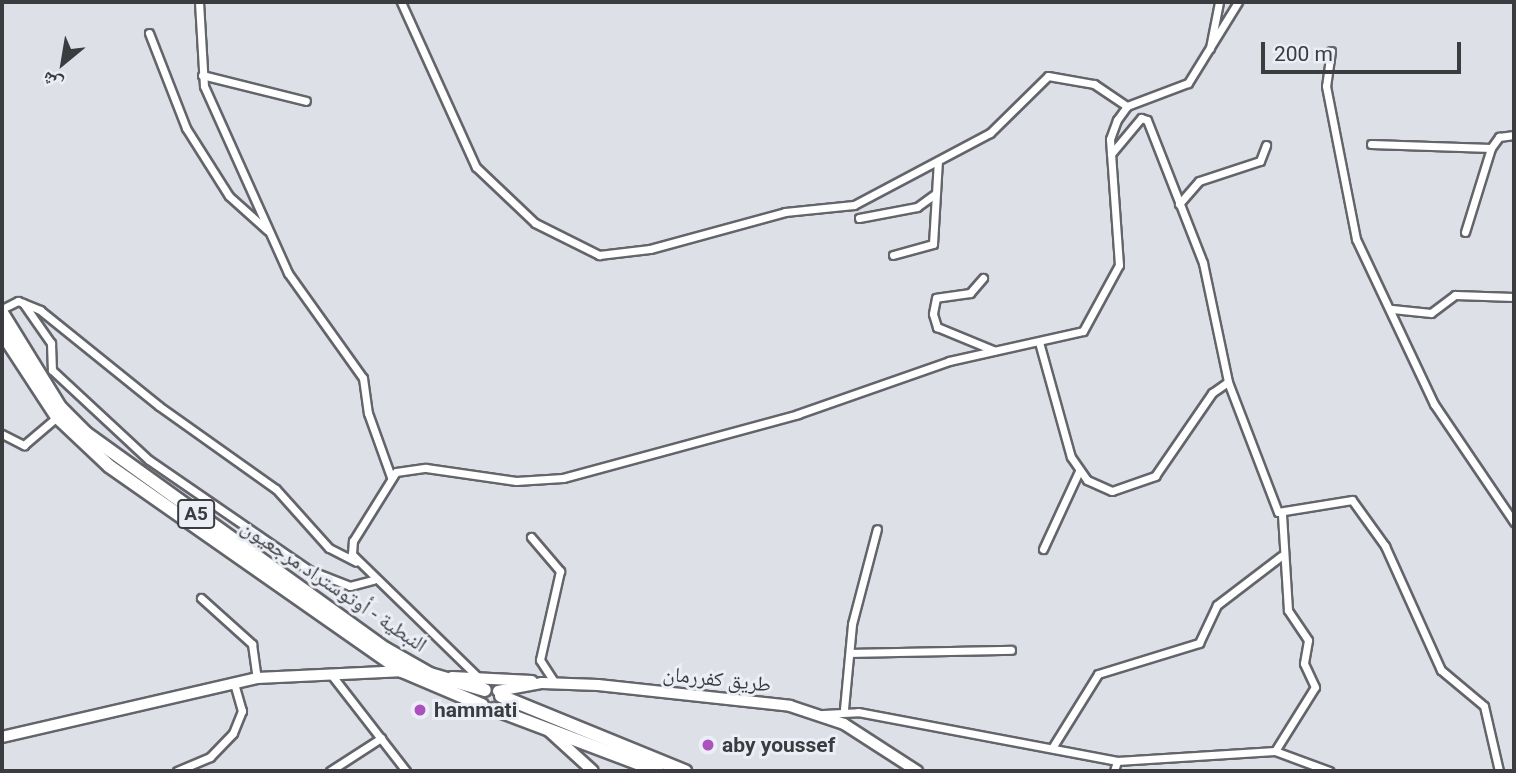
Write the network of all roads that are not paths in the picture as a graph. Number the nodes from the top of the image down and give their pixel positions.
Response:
1 (199, 2) edge
2 (401, 2) edge
3 (1219, 2) edge
4 (1238, 2) edge
5 (149, 33) dead end
6 (1331, 51) dead end
7 (1209, 55) junction
8 (202, 75) junction
9 (306, 101) dead end
10 (1127, 106) junction
11 (1514, 135) edge
12 (1371, 144) dead end
13 (1266, 145) dead end
14 (1491, 148) junction
15 (1111, 154) junction
16 (938, 161) junction
17 (935, 194) junction
18 (1179, 204) junction
19 (859, 218) dead end
20 (1465, 232) dead end
21 (271, 234) junction
22 (893, 255) dead end
23 (983, 278) dead end
24 (1514, 297) edge
25 (23, 303) junction
26 (1392, 309) junction
27 (2, 311) edge
28 (2, 333) edge
29 (1039, 342) junction
30 (993, 350) junction
31 (1227, 382) junction
32 (57, 417) junction
33 (2, 434) edge
34 (1079, 471) junction
35 (391, 477) junction
36 (1282, 514) junction
37 (1514, 522) edge
38 (877, 529) dead end
39 (531, 537) dead end
40 (258, 539) junction
41 (1043, 549) dead end
42 (249, 552) junction
43 (1281, 556) junction
44 (356, 562) junction
45 (373, 580) junction
46 (201, 598) dead end
47 (1011, 650) dead end
48 (850, 653) junction
49 (402, 671) junction
50 (330, 672) junction
51 (436, 675) junction
52 (257, 678) junction
53 (234, 682) junction
54 (542, 683) junction
55 (555, 683) junction
56 (490, 689) junction
57 (488, 707) junction
58 (844, 709) junction
59 (822, 714) junction
60 (548, 730) junction
61 (2, 737) edge
62 (381, 738) junction
63 (1052, 748) junction
64 (1275, 751) junction
65 (1117, 761) junction
66 (177, 771) edge
67 (330, 771) edge
68 (406, 771) edge
69 (593, 771) edge
70 (658, 771) edge
71 (685, 771) edge
72 (917, 771) edge
73 (1114, 771) edge
74 (1329, 771) edge
75 (1499, 771) edge

1 - 8 street
2 - 16 street
3 - 7 street
4 - 7 street
5 - 21 street
6 - 26 street
7 - 10 street
8 - 9 street
8 - 21 street
10 - 15 street
10 - 16 street
11 - 14 street
12 - 14 street
13 - 18 street
14 - 20 street
15 - 18 street
15 - 29 street
16 - 17 street
17 - 19 street
17 - 22 street
18 - 31 street
21 - 35 street
23 - 30 street
24 - 26 street
25 - 27 street
25 - 40 street
25 - 44 street
26 - 37 street
27 - 42 highway, النبطية - أوتوستراد مرجعيون / A5
28 - 32 highway, النبطية - أوتوستراد مرجعيون / A5
29 - 30 street
29 - 34 street
30 - 35 street
31 - 34 street
31 - 36 street
32 - 33 street
32 - 49 highway, النبطية - أوتوستراد مرجعيون / A5
34 - 41 street
35 - 44 street
36 - 43 street
36 - 75 street
38 - 48 street
39 - 55 street
40 - 42 street
40 - 45 street
42 - 51 highway, النبطية - أوتوستراد مرجعيون / A5
43 - 63 street
43 - 64 street
44 - 45 street
45 - 56 street
46 - 52 street
47 - 48 street
48 - 58 street
49 - 50 main road
49 - 51 main road
49 - 57 highway, النبطية - أوتوستراد مرجعيون / A5
50 - 52 main road
50 - 62 street
51 - 56 highway, النبطية - أوتوستراد مرجعيون / A5
52 - 53 main road
53 - 61 main road
53 - 66 street
54 - 55 main road, طريق كفررمان
54 - 56 main road, طريق كفررمان
54 - 56 main road
55 - 59 main road, طريق كفررمان
56 - 57 highway
56 - 57 highway
56 - 71 highway, النبطية - أوتوستراد مرجعيون / A5
57 - 60 highway, النبطية - أوتوستراد مرجعيون / A5
58 - 59 street
58 - 63 street
59 - 72 main road, طريق كفررمان
60 - 69 main road
60 - 70 highway, النبطية - أوتوستراد مرجعيون / A5
62 - 67 street
62 - 68 street
63 - 65 street
64 - 65 street
64 - 74 street
65 - 73 street

